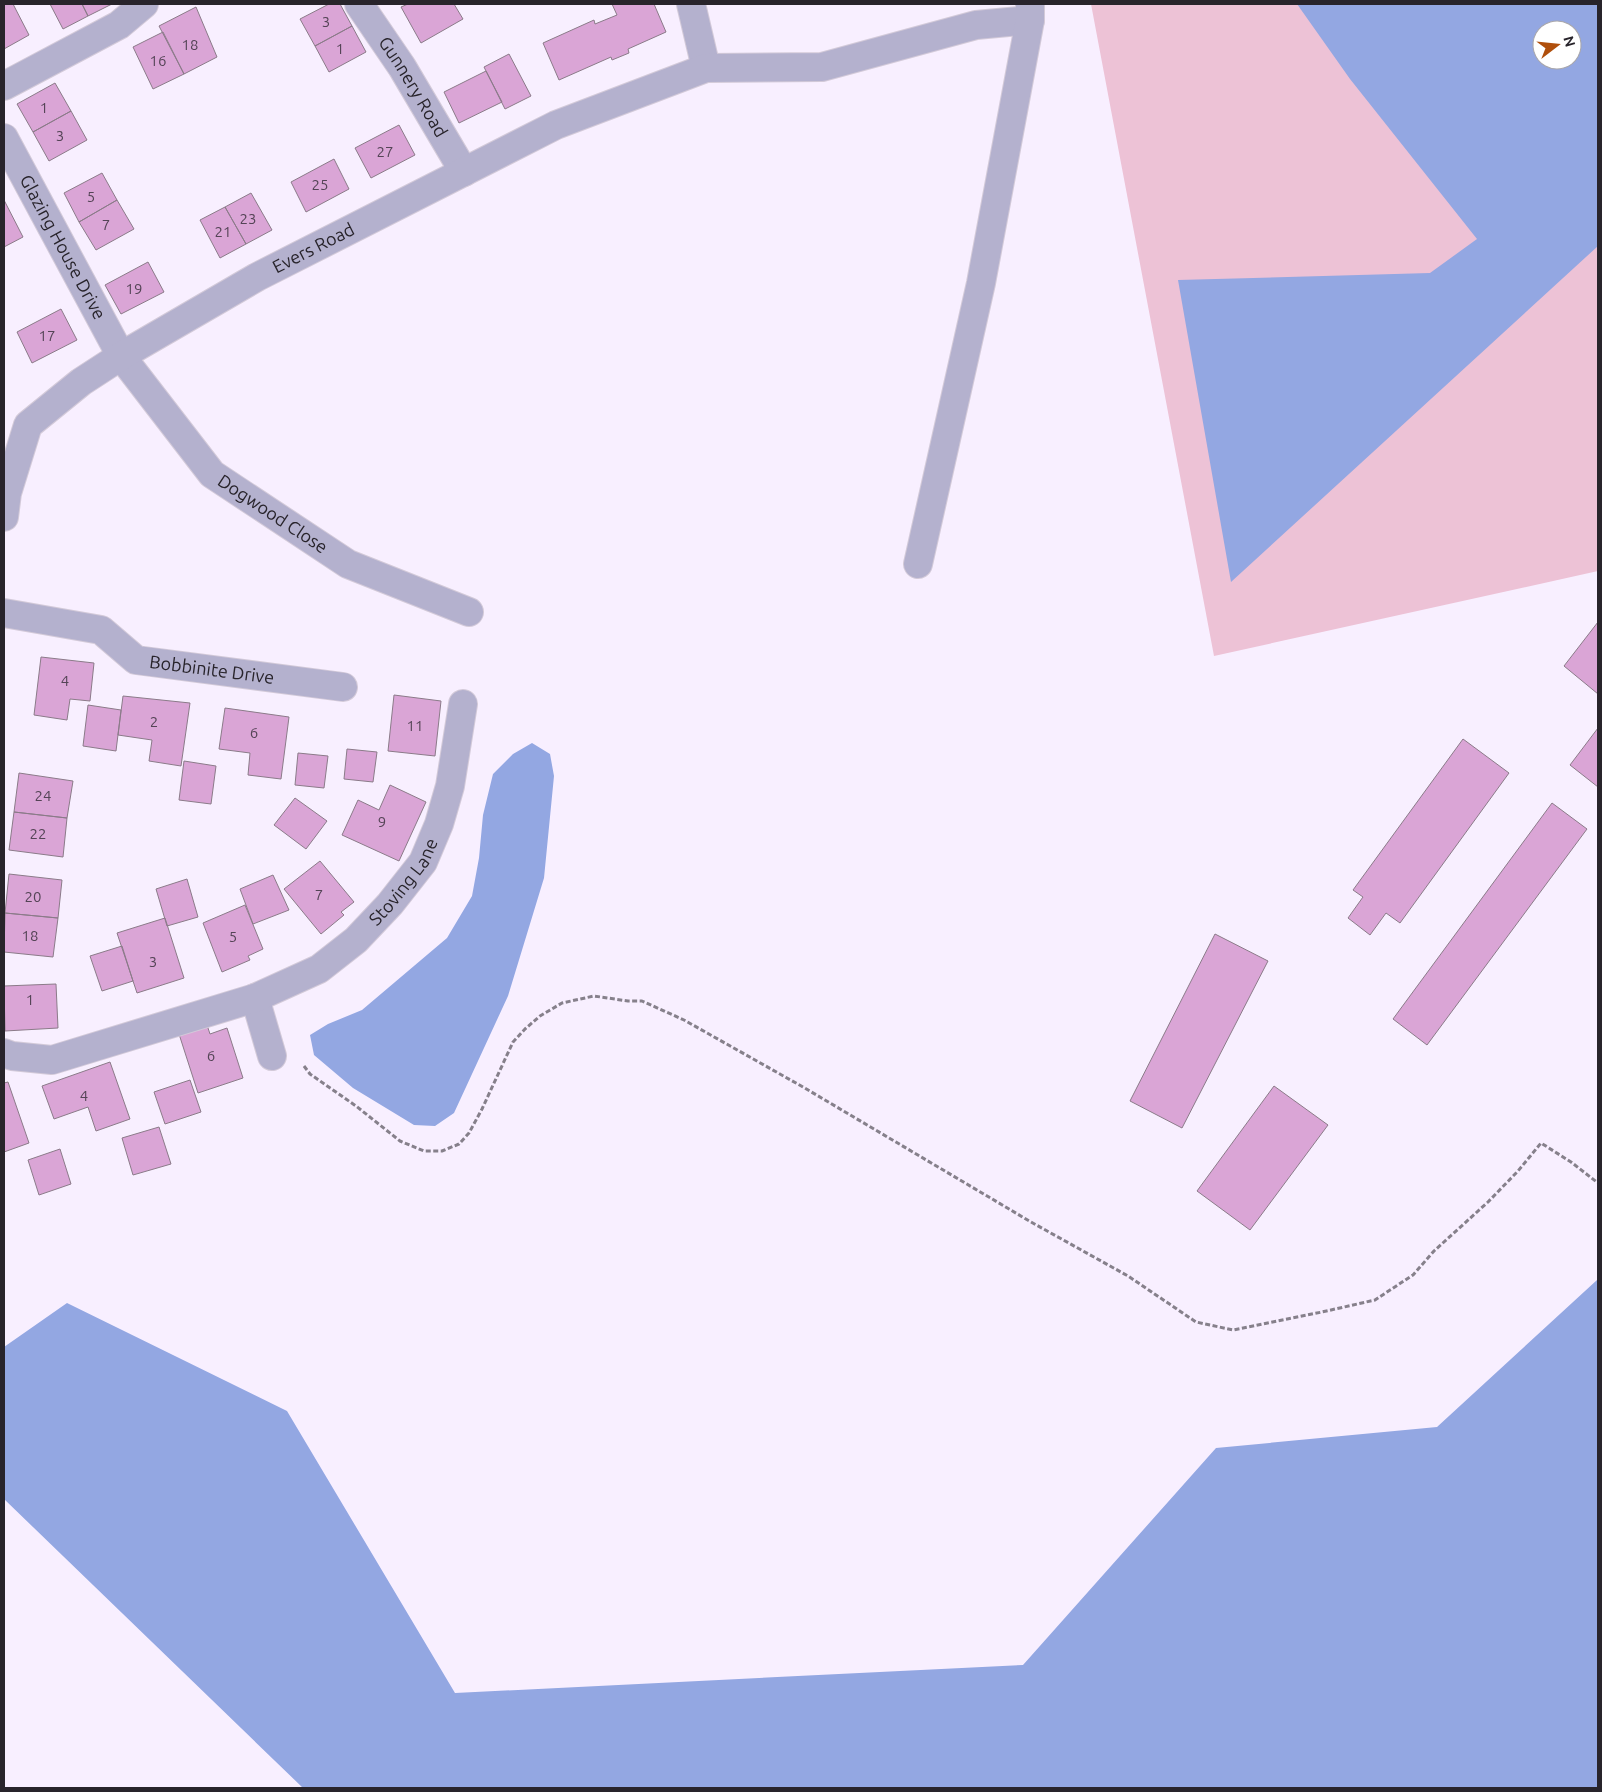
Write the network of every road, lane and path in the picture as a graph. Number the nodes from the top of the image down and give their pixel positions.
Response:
1 (144, 4) edge
2 (359, 4) edge
3 (691, 4) edge
4 (1030, 12) edge
5 (977, 15) edge
6 (706, 68) junction
7 (4, 86) edge
8 (4, 138) edge
9 (464, 172) junction
10 (121, 356) junction
11 (5, 501) edge
12 (918, 564) dead end
13 (469, 612) dead end
14 (4, 613) edge
15 (343, 687) dead end
16 (463, 704) dead end
17 (255, 998) junction
18 (4, 1053) edge
19 (272, 1056) joint
20 (1598, 1183) edge

1 - 7 street
2 - 9 street, Gunnery Road
3 - 6 street
4 - 5 street
4 - 12 street
5 - 6 street
6 - 9 street, Evers Road
8 - 10 street, Glazing House Drive
9 - 10 street, Evers Road
10 - 11 street, Evers Road
10 - 13 street, Dogwood Close
14 - 15 street, Bobbinite Drive
16 - 17 street, Stoving Lane
17 - 18 street, Stoving Lane
17 - 19 street
19 - 20 path

